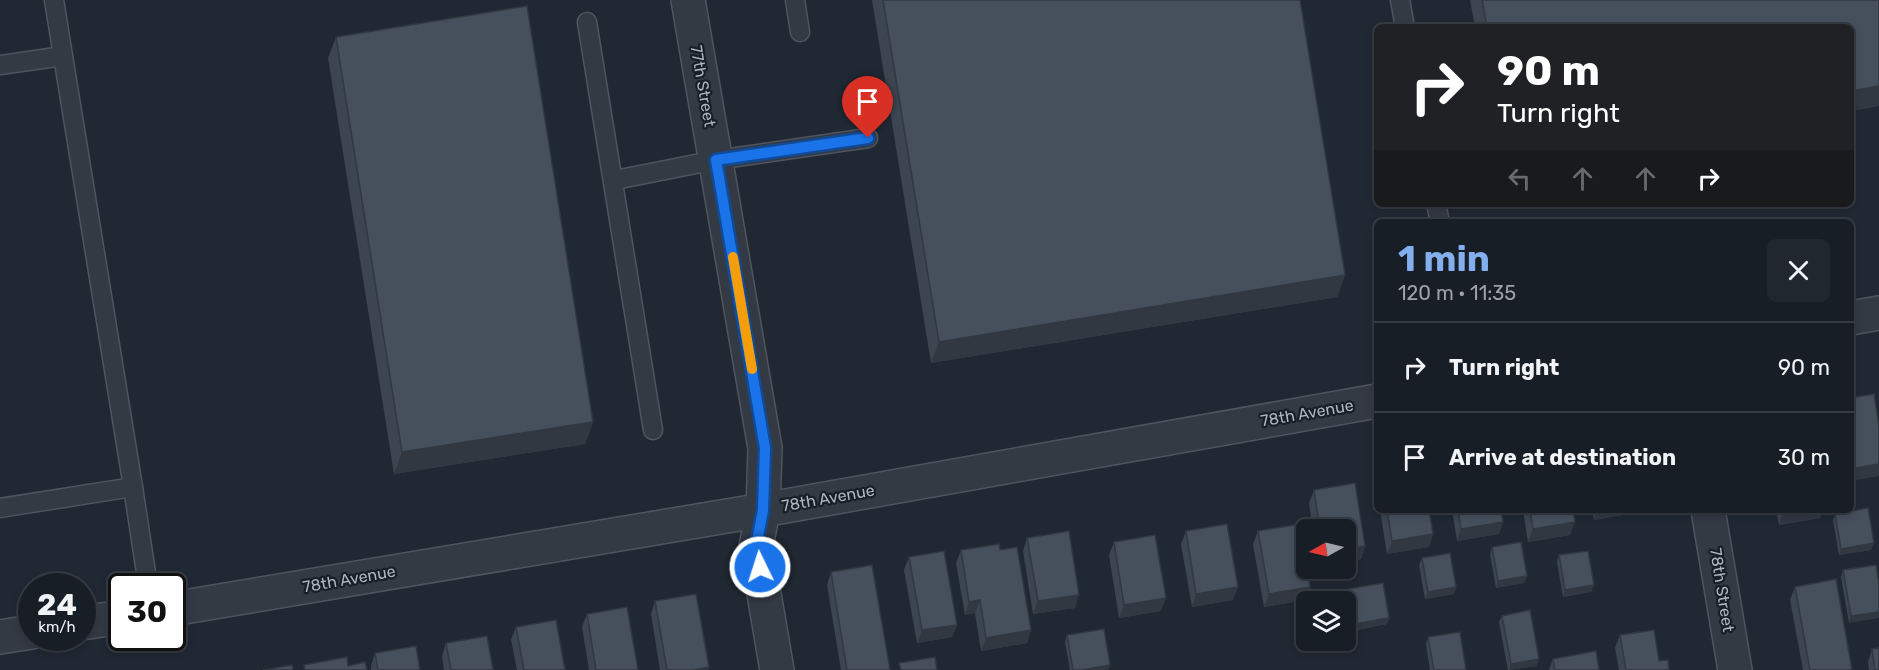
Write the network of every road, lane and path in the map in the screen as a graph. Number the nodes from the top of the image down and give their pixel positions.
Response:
1 (54, 0) edge
2 (688, 0) edge
3 (795, 0) edge
4 (1400, 0) edge
5 (587, 22) dead end
6 (1404, 24) edge
7 (800, 32) dead end
8 (63, 56) junction
9 (0, 65) edge
10 (868, 138) dead end
11 (716, 160) junction
12 (615, 180) junction
13 (1879, 313) edge
14 (1854, 317) edge
15 (1374, 401) edge
16 (653, 430) dead end
17 (133, 487) junction
18 (0, 508) edge
19 (763, 510) junction
20 (1709, 513) edge
21 (146, 573) edge
22 (186, 607) edge
23 (18, 634) edge
24 (0, 637) edge
25 (777, 670) edge
26 (1735, 670) edge

1 - 8 lane
2 - 11 street, 77th Street
3 - 7 lane
4 - 6 lane
5 - 12 lane
8 - 9 lane
8 - 17 lane
10 - 11 lane
11 - 12 lane
11 - 19 street, 77th Street
12 - 16 lane
13 - 14 street
15 - 19 street, 78th Avenue
17 - 18 lane
17 - 21 lane
19 - 22 street, 78th Avenue
19 - 25 street, 77th Street
20 - 26 street, 78th Street
23 - 24 street

